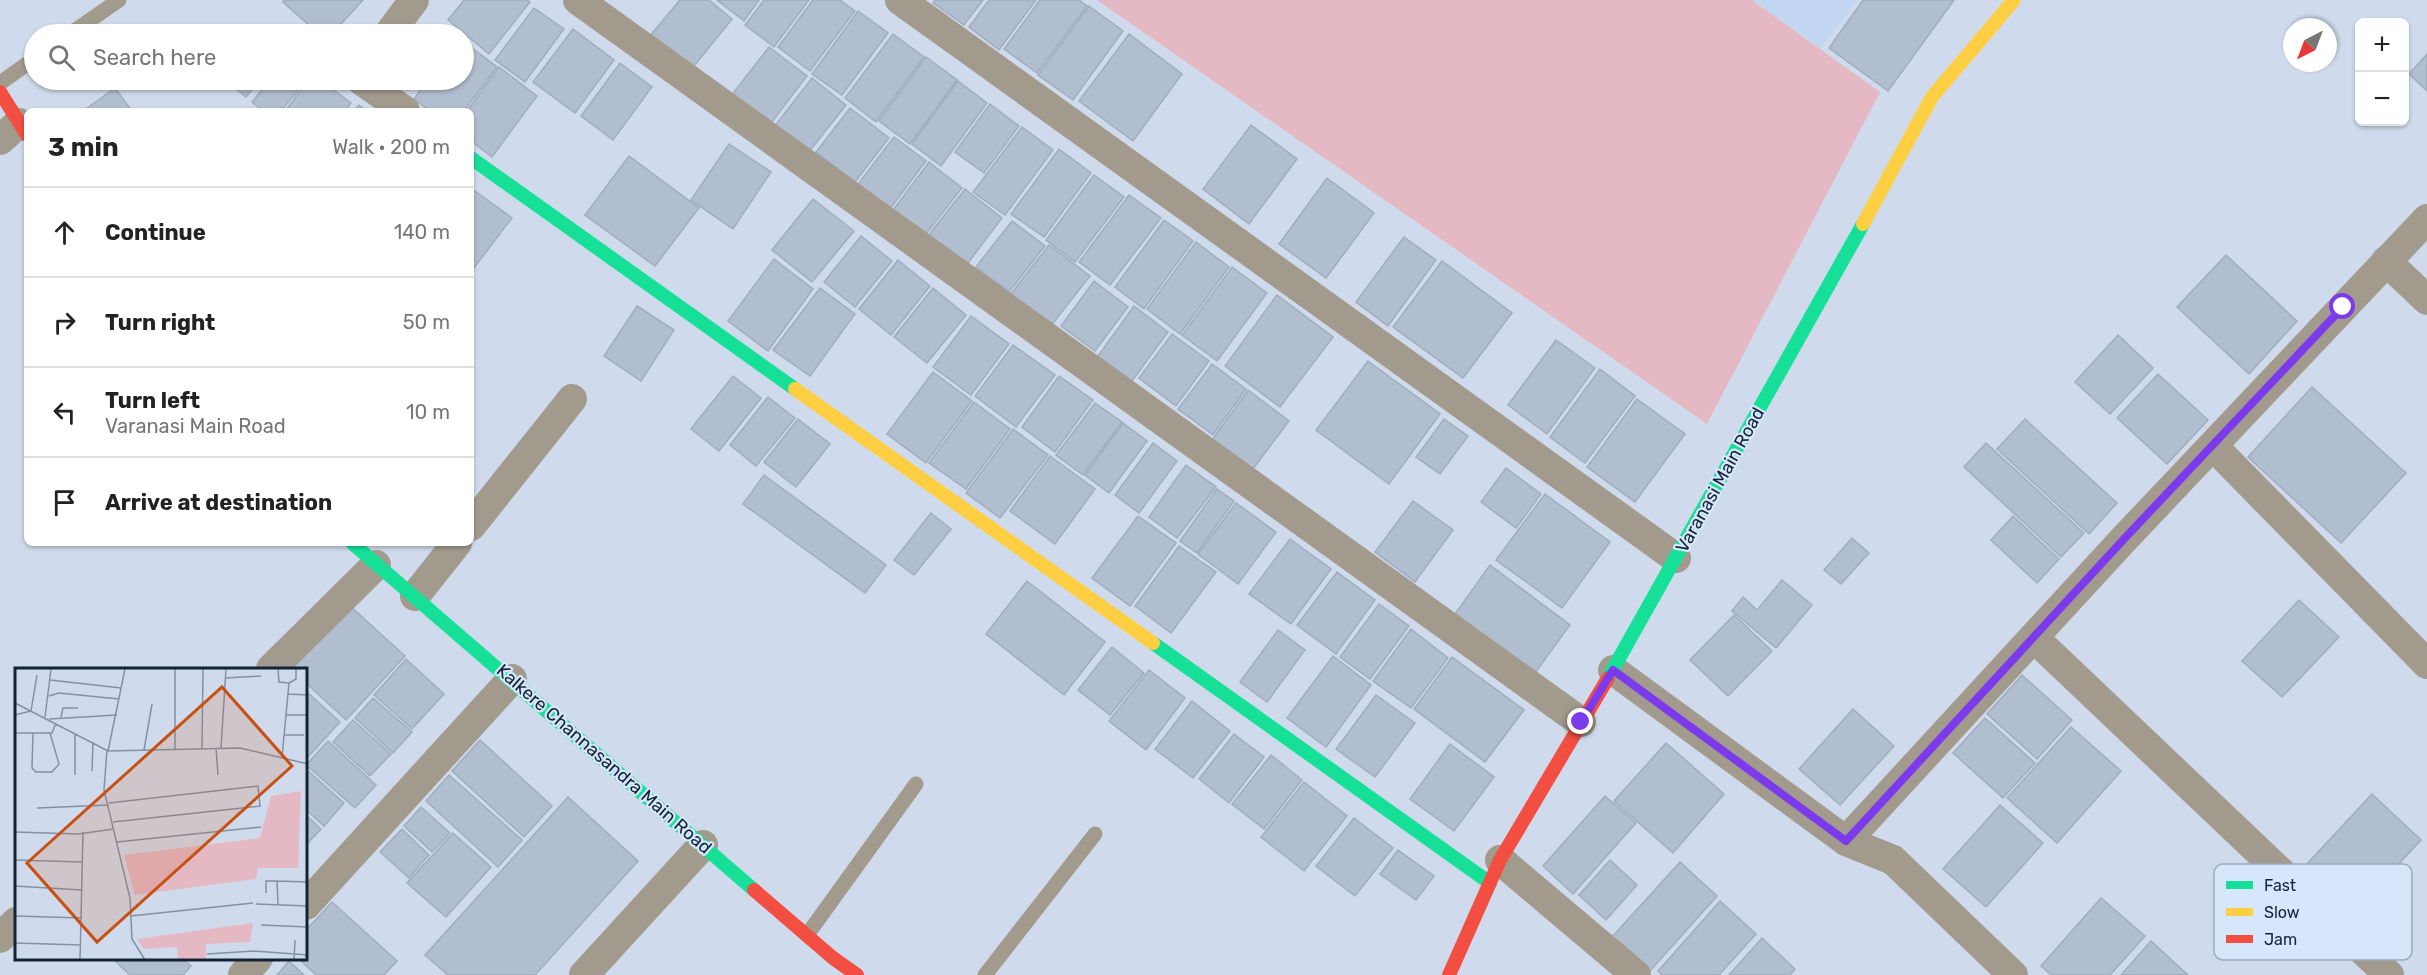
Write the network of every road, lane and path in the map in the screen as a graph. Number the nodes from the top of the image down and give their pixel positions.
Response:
1 (119, 0) edge
2 (414, 0) edge
3 (578, 0) edge
4 (900, 0) edge
5 (2014, 0) edge
6 (84, 24) edge
7 (396, 24) edge
8 (24, 66) edge
9 (0, 83) edge
10 (375, 90) edge
11 (0, 92) edge
12 (401, 108) edge
13 (15, 133) edge
14 (474, 160) edge
15 (2427, 219) edge
16 (2386, 261) junction
17 (2427, 300) edge
18 (572, 399) dead end
19 (2212, 446) junction
20 (474, 522) edge
21 (355, 546) edge
22 (455, 546) edge
23 (1676, 558) junction
24 (376, 565) junction
25 (415, 596) junction
26 (2035, 639) junction
27 (2427, 664) edge
28 (273, 668) edge
29 (1613, 670) junction
30 (512, 679) junction
31 (1581, 722) junction
32 (916, 784) dead end
33 (1095, 834) dead end
34 (1846, 841) junction
35 (703, 845) junction
36 (2272, 864) edge
37 (1495, 872) junction
38 (308, 903) edge
39 (15, 923) edge
40 (807, 935) junction
41 (0, 938) edge
42 (256, 960) edge
43 (2373, 960) edge
44 (243, 975) edge
45 (584, 975) edge
46 (857, 975) edge
47 (985, 975) edge
48 (1449, 975) edge
49 (1636, 975) edge
50 (2013, 975) edge
51 (2389, 975) edge

1 - 6 lane
2 - 7 street
3 - 31 street
4 - 23 street
5 - 23 street, Varanasi Main Road
8 - 9 lane
10 - 12 street
11 - 13 street
14 - 37 street
15 - 16 street
16 - 17 street
16 - 19 street
18 - 20 street
19 - 26 street
19 - 27 street
21 - 24 street, Kalkere Channasandra Main Road
22 - 25 street
23 - 29 street, Varanasi Main Road
24 - 25 street, Kalkere Channasandra Main Road
24 - 28 street
25 - 30 street, Kalkere Channasandra Main Road
26 - 34 street
26 - 36 street
29 - 31 street, Varanasi Main Road
29 - 34 street
30 - 35 street, Kalkere Channasandra Main Road
30 - 38 street
31 - 37 street, Varanasi Main Road
32 - 40 lane
33 - 47 lane
34 - 50 street
35 - 40 street, Kalkere Channasandra Main Road
35 - 45 street
37 - 48 street, Varanasi Main Road
37 - 49 street
39 - 41 street
40 - 46 street, Kalkere Channasandra Main Road
42 - 44 street
43 - 51 street

